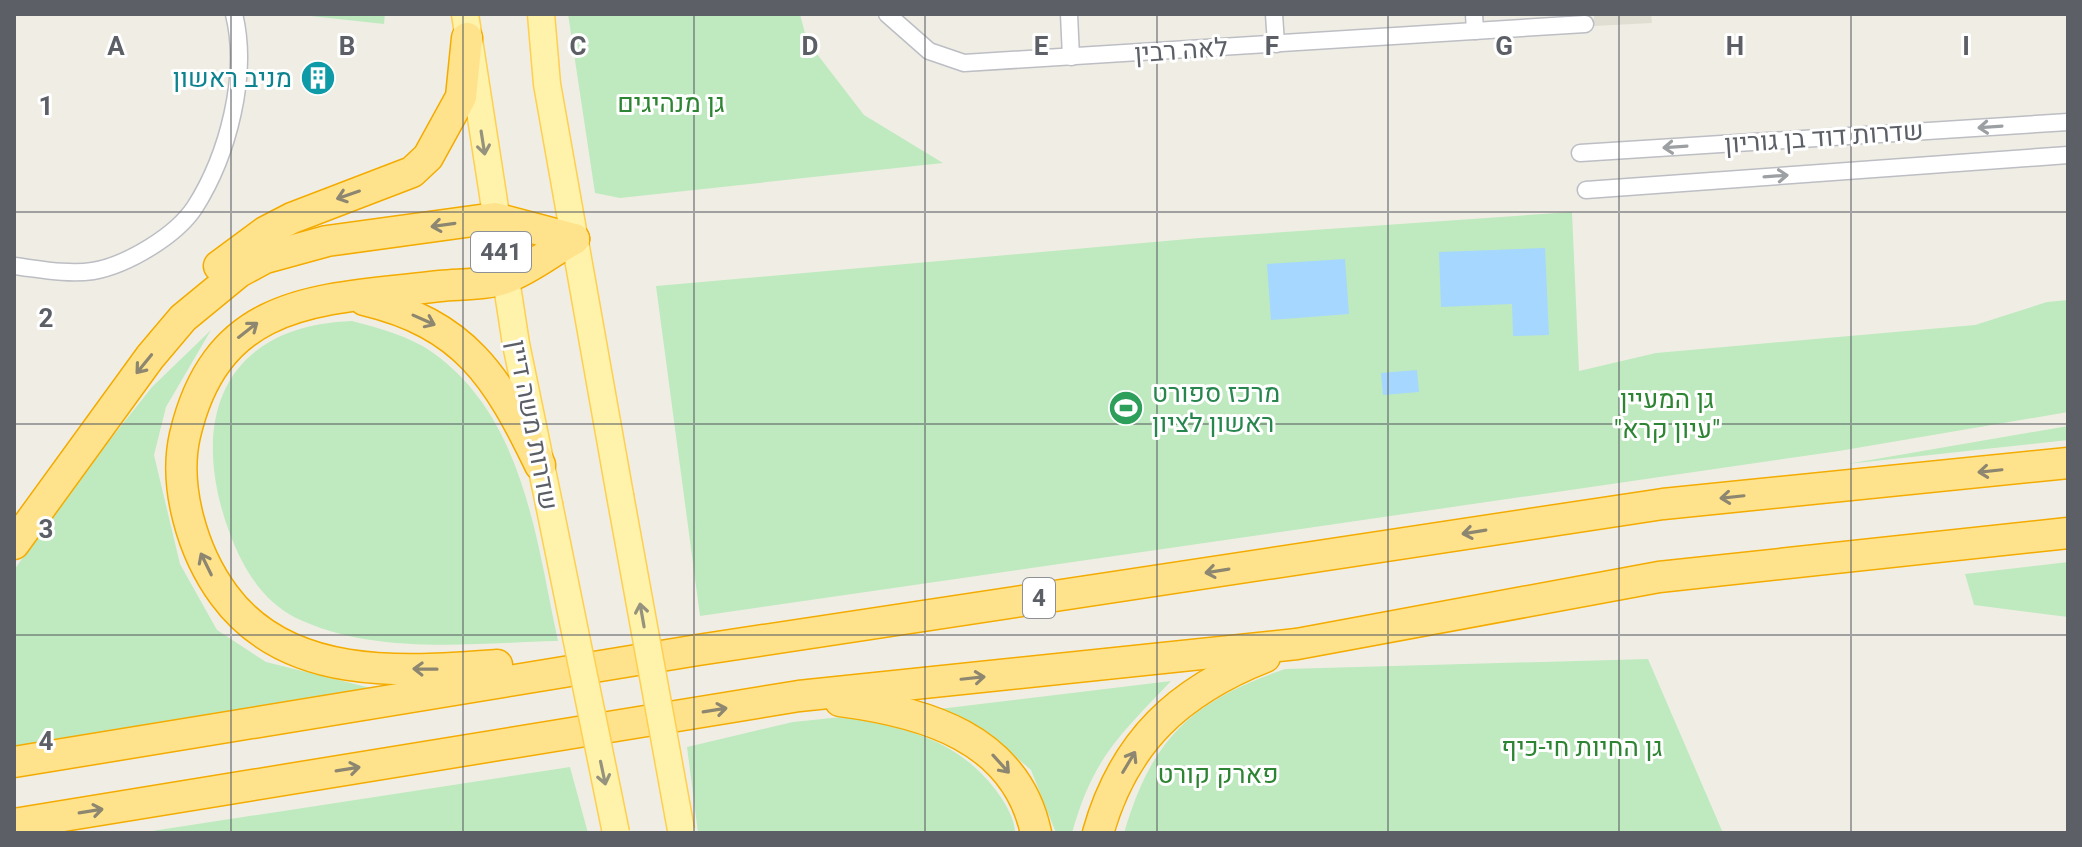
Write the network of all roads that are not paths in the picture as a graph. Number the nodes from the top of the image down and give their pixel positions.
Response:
1 (234, 14) edge
2 (541, 14) edge
3 (887, 14) edge
4 (1069, 14) edge
5 (1274, 14) edge
6 (1474, 23) edge
7 (1585, 24) dead end
8 (466, 26) edge
9 (1276, 44) junction
10 (1071, 57) junction
11 (2068, 122) edge
12 (1580, 153) dead end
13 (2068, 155) edge
14 (1586, 190) dead end
15 (495, 218) junction
16 (574, 239) junction
17 (14, 266) edge
18 (505, 279) junction
19 (350, 297) junction
20 (183, 318) junction
21 (2068, 463) edge
22 (540, 465) junction
23 (2068, 533) edge
24 (14, 544) edge
25 (1297, 644) junction
26 (698, 650) junction
27 (799, 696) junction
28 (14, 762) edge
29 (14, 824) edge
30 (681, 832) edge
31 (616, 833) edge
32 (1036, 833) edge
33 (1098, 833) edge

1 - 17 street
2 - 16 main road
3 - 10 street, לאה רבין
4 - 10 street
5 - 9 street
6 - 7 street, לאה רבין
6 - 9 street, לאה רבין
8 -> 15 main road, שדרות משה דיין / 441
8 -> 20 highway
9 - 10 street, לאה רבין
11 -> 12 street, שדרות דוד בן גוריון
14 -> 13 street, שדרות דוד בן גוריון
15 - 16 highway
15 - 18 main road, שדרות משה דיין / 441
15 -> 20 highway
16 - 18 highway
30 -> 16 main road, bridge
18 - 19 highway
18 - 22 main road, שדרות משה דיין / 441
19 -> 22 highway
26 -> 19 highway
20 -> 24 highway
21 -> 26 highway, 4
22 -> 31 main road, שדרות משה דיין / 441, bridge
23 - 25 highway
27 -> 25 highway
33 -> 25 highway
26 - 28 highway, 4
29 -> 27 highway
27 -> 32 highway

